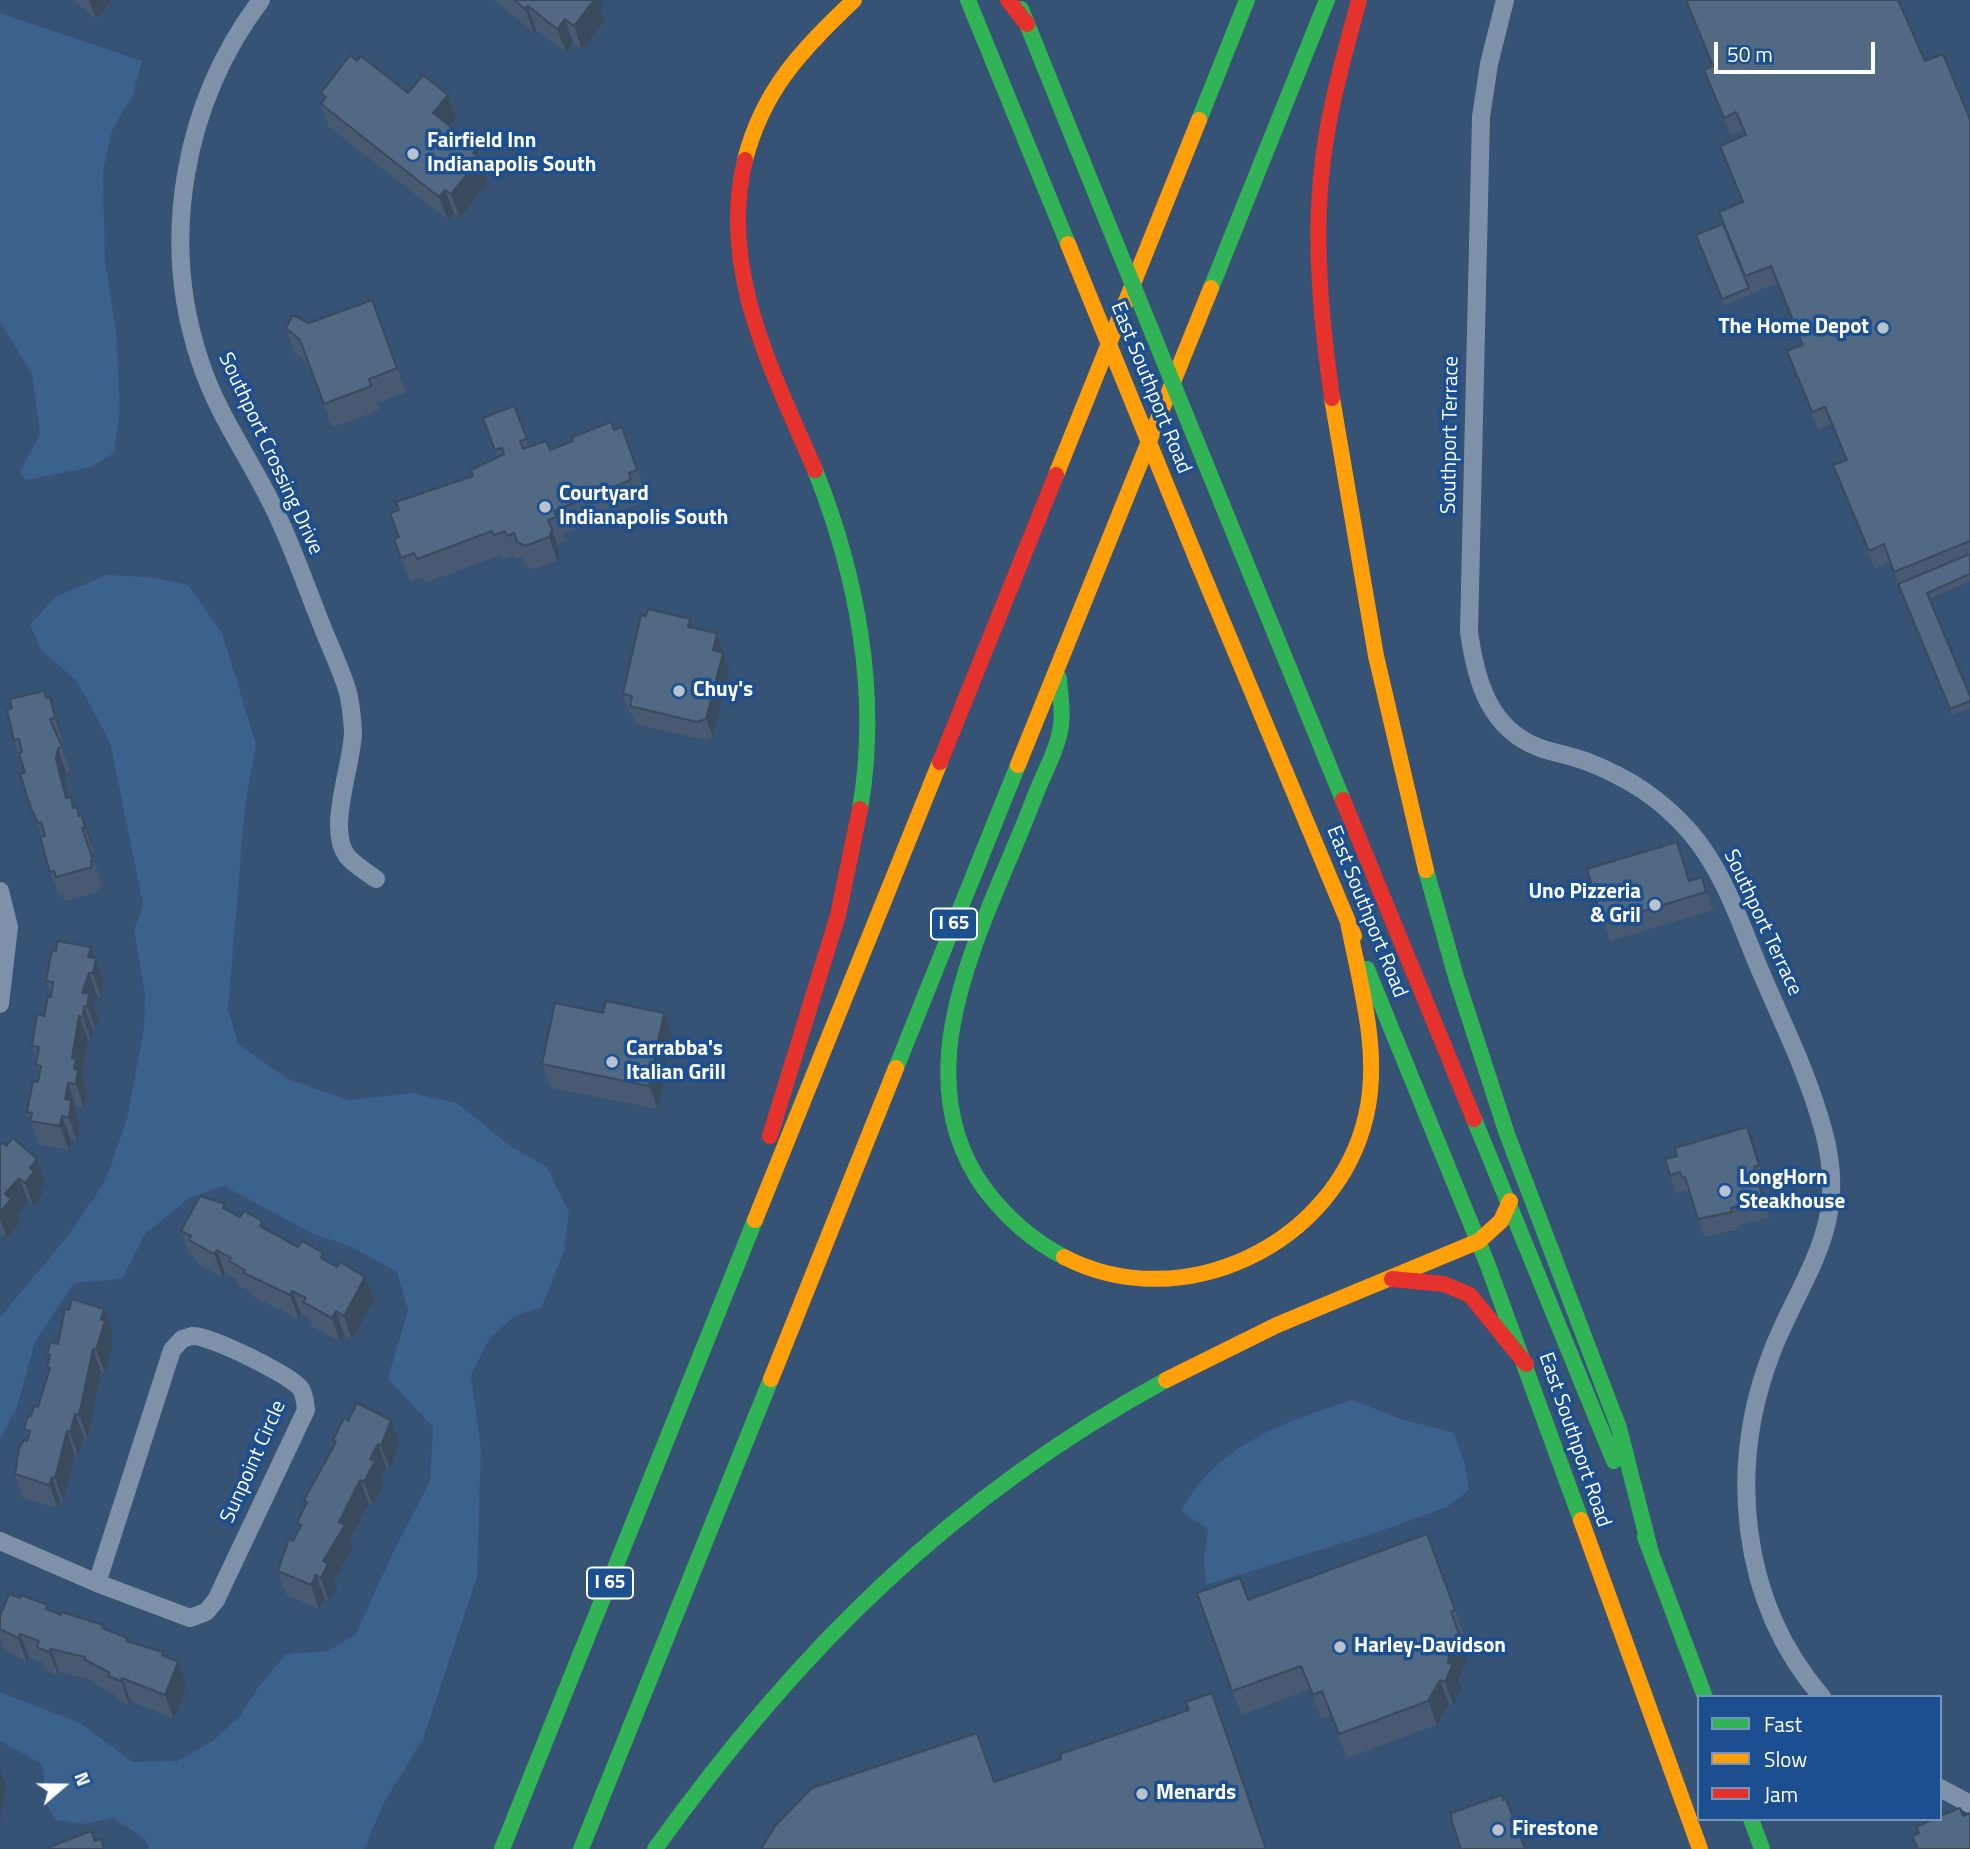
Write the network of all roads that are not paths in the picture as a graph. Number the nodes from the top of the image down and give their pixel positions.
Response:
1 (261, 0) edge
2 (854, 0) edge
3 (968, 0) edge
4 (1008, 0) edge
5 (1017, 0) edge
6 (1247, 0) edge
7 (1327, 0) edge
8 (1359, 0) edge
9 (1506, 0) edge
10 (1027, 24) junction
11 (1058, 663) junction
12 (376, 879) dead end
13 (0, 891) edge
14 (1348, 922) junction
15 (0, 1004) edge
16 (1510, 1201) junction
17 (1479, 1241) junction
18 (1390, 1279) junction
19 (717, 1316) junction
20 (1526, 1364) junction
21 (0, 1541) edge
22 (1651, 1553) junction
23 (97, 1583) junction
24 (1704, 1695) edge
25 (1820, 1695) edge
26 (1942, 1789) edge
27 (1970, 1804) edge
28 (1752, 1821) edge
29 (502, 1849) edge
30 (581, 1849) edge
31 (654, 1849) edge
32 (1700, 1849) edge
33 (1762, 1849) edge

1 - 12 street, Southport Crossing Drive
2 - 19 main road
3 - 14 main road, East Southport Road, bridge
4 - 10 main road
5 - 10 main road, East Southport Road
6 - 19 main road, I 65
7 - 11 main road, I 65
8 - 22 main road
9 - 25 street, Southport Terrace
10 - 16 main road, East Southport Road, bridge
11 - 14 main road
11 - 30 main road, I 65
13 - 15 street
14 - 17 main road, East Southport Road
16 - 17 main road
16 - 22 main road, East Southport Road
17 - 18 main road
17 - 20 main road, East Southport Road
18 - 20 main road
18 - 31 main road
19 - 29 main road, I 65
20 - 32 main road, East Southport Road
21 - 23 street, Sunpoint Circle
22 - 24 main road, East Southport Road
23 - 23 street, Sunpoint Circle
26 - 27 street
28 - 33 main road

